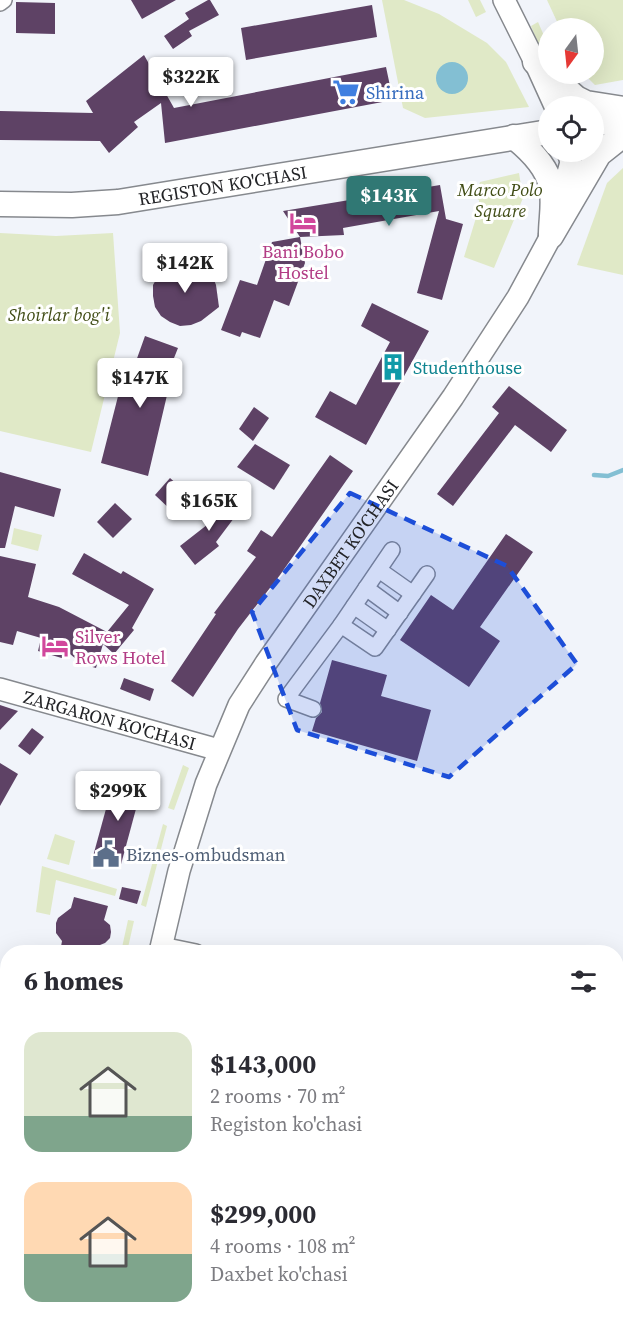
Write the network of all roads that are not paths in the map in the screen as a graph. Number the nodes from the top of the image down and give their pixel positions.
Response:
1 (4, 0) edge
2 (504, 0) edge
3 (0, 3) edge
4 (535, 62) junction
5 (550, 96) edge
6 (623, 109) edge
7 (623, 118) edge
8 (604, 122) edge
9 (538, 134) edge
10 (623, 135) edge
11 (514, 137) junction
12 (571, 162) edge
13 (0, 204) edge
14 (550, 236) junction
15 (392, 550) dead end
16 (380, 570) junction
17 (427, 574) dead end
18 (366, 588) junction
19 (413, 594) junction
20 (354, 606) junction
21 (400, 613) junction
22 (341, 625) junction
23 (388, 630) junction
24 (0, 689) edge
25 (313, 709) dead end
26 (219, 750) junction
27 (162, 945) edge

1 - 3 street
2 - 4 main road
4 - 5 main road
4 - 6 main road
7 - 8 main road
9 - 11 main road, REGISTON KO'CHASI
10 - 14 main road
11 - 13 main road, REGISTON KO'CHASI
11 - 14 main road
12 - 14 main road, DAXBET KO'CHASI
14 - 26 main road, DAXBET KO'CHASI
15 - 16 street
16 - 18 street
16 - 19 street
17 - 19 street
18 - 20 street
18 - 21 street
19 - 21 street
20 - 22 street
20 - 23 street
21 - 23 street
22 - 23 street
22 - 25 street
24 - 26 main road, ZARGARON KO'CHASI
26 - 27 main road, DAXBET KO'CHASI

